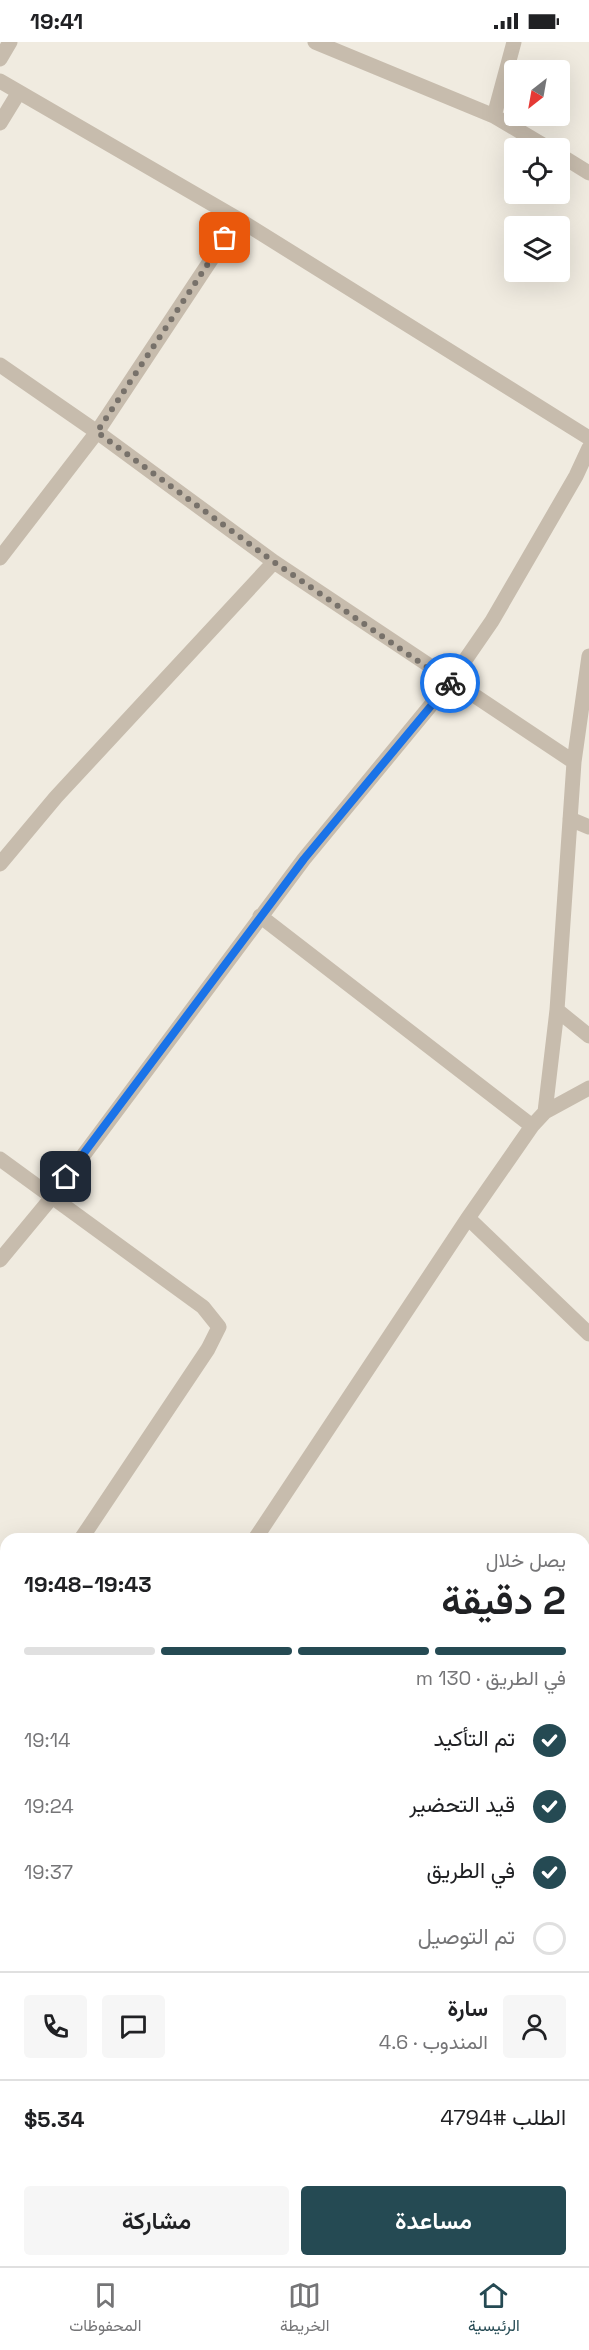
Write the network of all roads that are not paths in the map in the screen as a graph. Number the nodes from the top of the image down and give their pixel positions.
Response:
1 (10, 42) edge
2 (315, 42) edge
3 (514, 42) edge
4 (0, 59) edge
5 (0, 81) edge
6 (19, 92) junction
7 (494, 116) junction
8 (0, 123) edge
9 (531, 138) edge
10 (570, 161) edge
11 (589, 173) edge
12 (238, 219) junction
13 (0, 366) edge
14 (97, 432) junction
15 (589, 438) edge
16 (589, 448) edge
17 (583, 479) edge
18 (0, 558) edge
19 (274, 562) junction
20 (589, 656) edge
21 (450, 682) junction
22 (574, 762) junction
23 (570, 819) junction
24 (589, 827) edge
25 (0, 864) edge
26 (260, 916) junction
27 (557, 1010) junction
28 (589, 1036) edge
29 (589, 1088) edge
30 (545, 1112) junction
31 (532, 1126) junction
32 (0, 1159) edge
33 (53, 1196) junction
34 (468, 1218) junction
35 (0, 1260) edge
36 (589, 1334) edge
37 (85, 1533) edge
38 (259, 1533) edge

1 - 4 street
2 - 7 street
3 - 7 street
5 - 6 street
6 - 8 street
6 - 12 street
7 - 9 street
10 - 11 street
12 - 14 street
12 - 15 street
13 - 14 street
14 - 18 street
14 - 19 street
16 - 17 street
17 - 21 street
19 - 21 street
19 - 25 street
20 - 22 street
21 - 22 street
21 - 26 street
22 - 23 street
23 - 24 street
23 - 27 street
26 - 31 street
26 - 33 street
27 - 28 street
27 - 30 street
29 - 30 street
30 - 31 street
31 - 34 street
32 - 33 street
33 - 35 street
33 - 37 street
34 - 36 street
34 - 38 street

